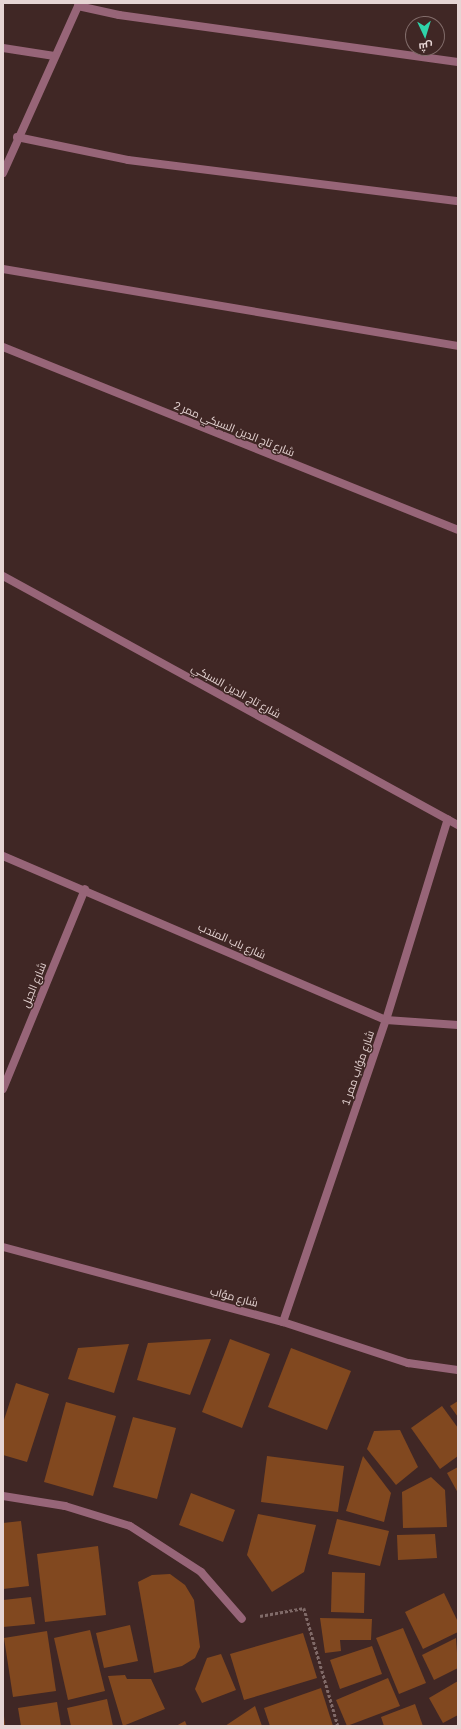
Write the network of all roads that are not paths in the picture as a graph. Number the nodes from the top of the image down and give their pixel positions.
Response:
1 (79, 4) edge
2 (3, 48) edge
3 (54, 56) junction
4 (458, 62) edge
5 (18, 137) junction
6 (3, 173) edge
7 (458, 201) edge
8 (3, 269) edge
9 (458, 346) edge
10 (3, 347) edge
11 (458, 530) edge
12 (3, 576) edge
13 (448, 819) junction
14 (458, 825) edge
15 (3, 856) edge
16 (85, 889) junction
17 (386, 1020) junction
18 (458, 1025) edge
19 (3, 1089) edge
20 (3, 1247) edge
21 (283, 1322) junction
22 (458, 1370) edge
23 (3, 1496) edge
24 (242, 1619) road end

1 - 3 street
1 - 4 street
2 - 3 street
3 - 5 street
5 - 6 street
5 - 7 street
8 - 9 street
10 - 11 street, شارع تاج الدين السبكي ممر 2
12 - 13 street, شارع تاج الدين السبكي
13 - 14 street, شارع تاج الدين السبكي
13 - 17 street, شارع مؤاب ممر 1
15 - 16 street, شارع باب المندب
16 - 17 street, شارع باب المندب
16 - 19 street, شارع الجبل
17 - 18 street, شارع باب المندب
17 - 21 street, شارع مؤاب ممر 1
20 - 21 street, شارع مؤاب
21 - 22 street, شارع مؤاب
23 - 24 street

